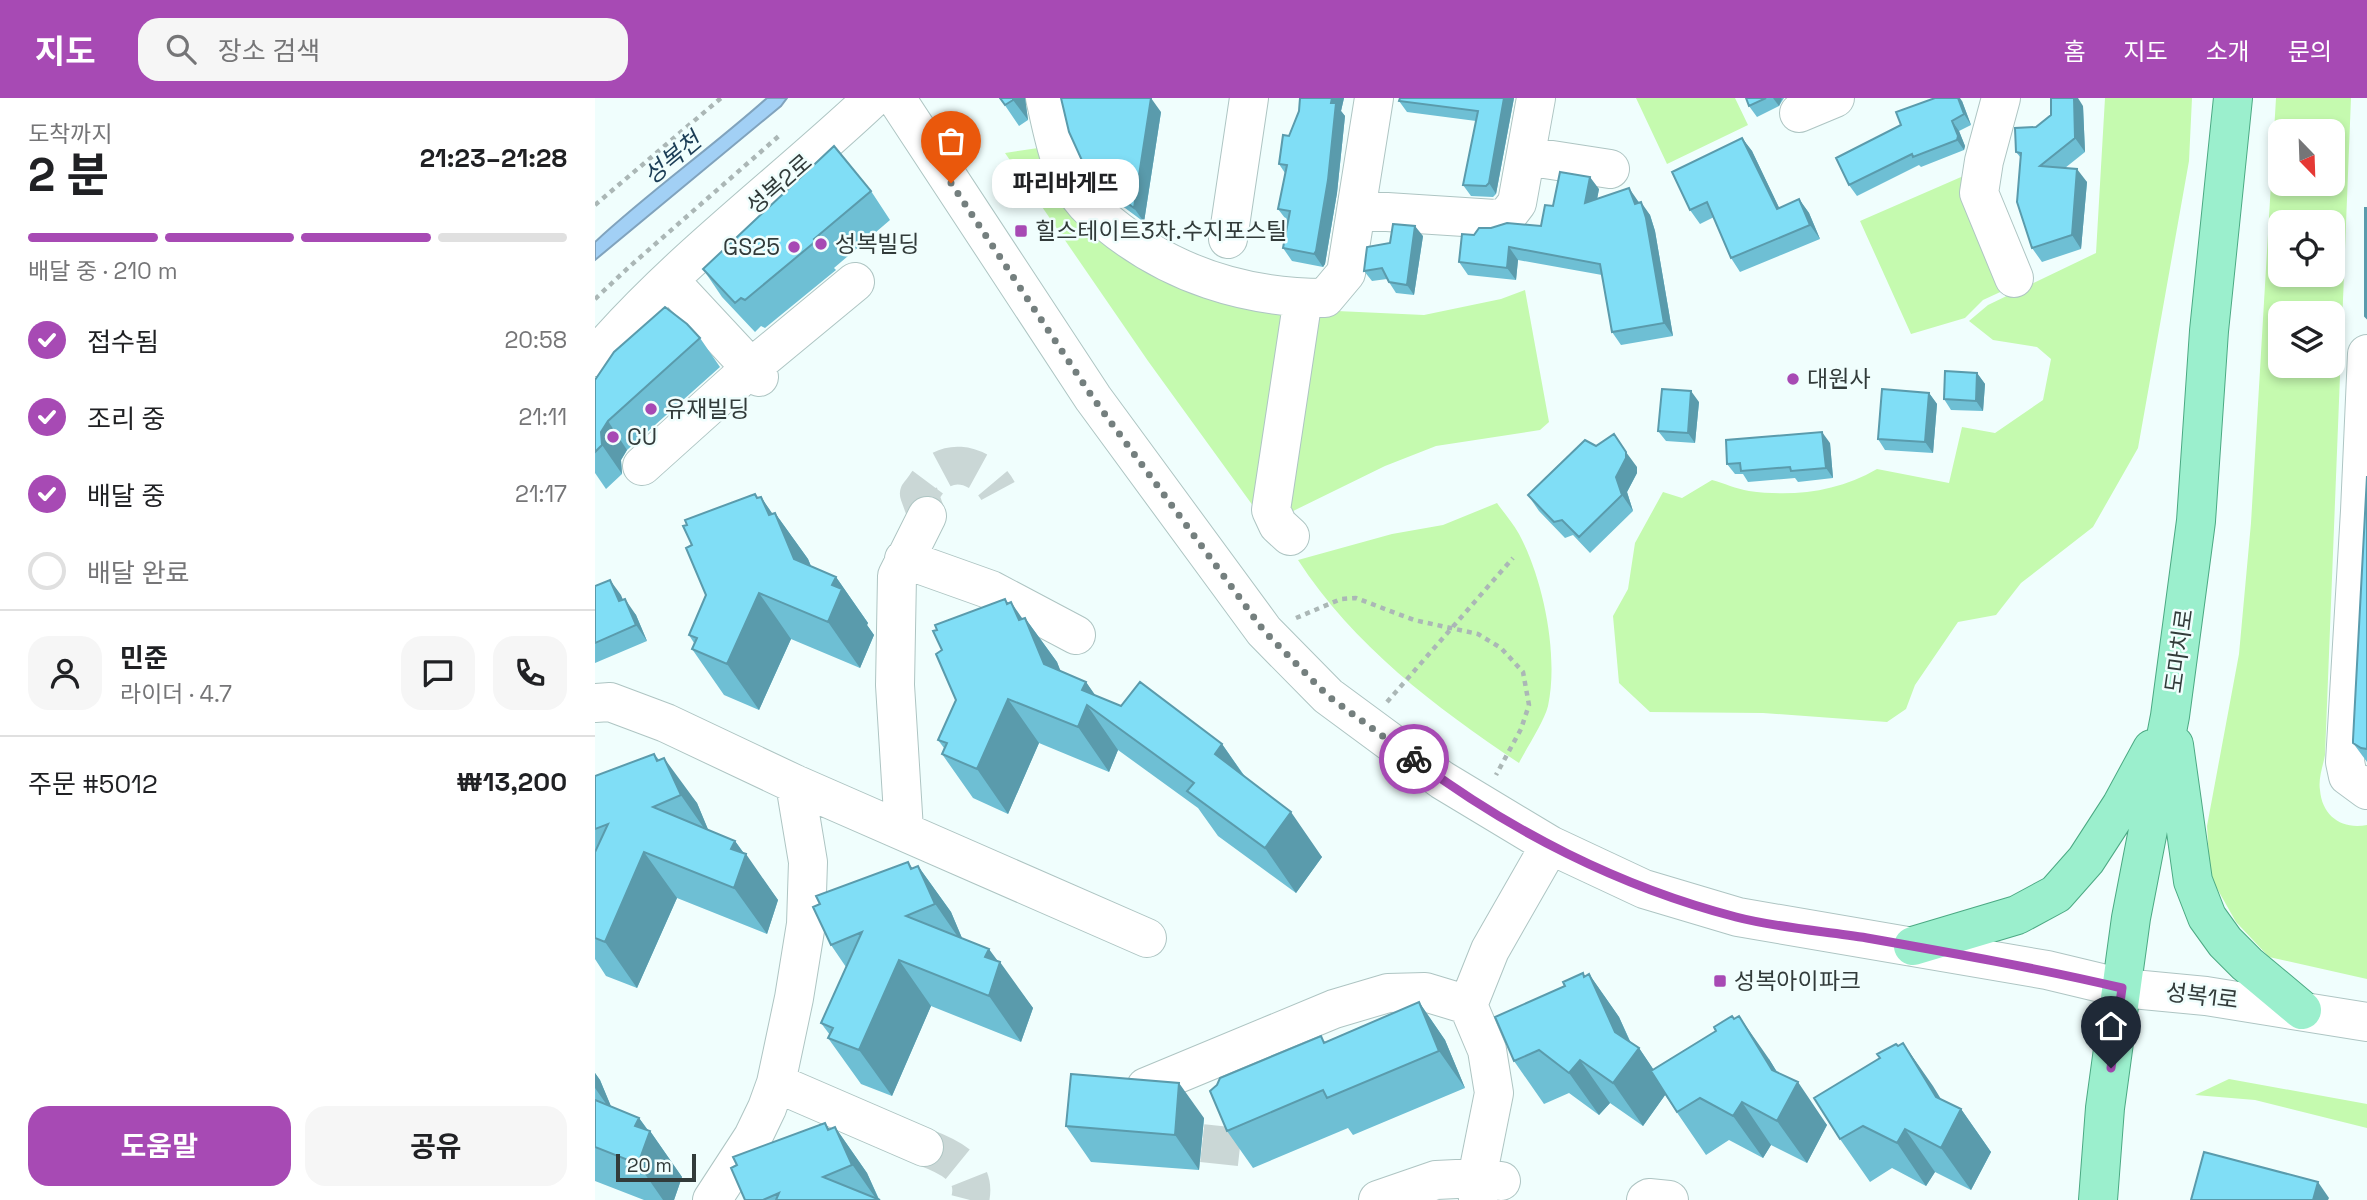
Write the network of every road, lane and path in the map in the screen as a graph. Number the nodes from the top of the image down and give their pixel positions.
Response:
1 (720, 98) edge
2 (873, 98) edge
3 (896, 98) edge
4 (1045, 98) edge
5 (1249, 98) edge
6 (1374, 98) edge
7 (1536, 98) edge
8 (1835, 98) edge
9 (2001, 98) edge
10 (2233, 98) edge
11 (1799, 113) dead end
12 (1526, 156) junction
13 (1610, 169) dead end
14 (595, 205) edge
15 (1356, 210) junction
16 (1228, 239) dead end
17 (2014, 278) dead end
18 (669, 280) junction
19 (855, 282) dead end
20 (1303, 298) junction
21 (2367, 354) edge
22 (595, 357) edge
23 (2367, 361) edge
24 (757, 374) junction
25 (642, 466) dead end
26 (2364, 511) edge
27 (926, 516) tunnel mouth
28 (1290, 536) dead end
29 (1513, 558) dead end
30 (904, 559) junction
31 (1452, 628) junction
32 (1264, 631) junction
33 (1076, 635) dead end
34 (595, 702) edge
35 (2170, 716) junction
36 (1367, 724) junction
37 (795, 784) junction
38 (2367, 790) edge
39 (1481, 804) junction
40 (904, 830) junction
41 (1550, 845) junction
42 (1147, 938) dead end
43 (1913, 946) junction
44 (2122, 988) junction
45 (1468, 1005) junction
46 (2302, 1010) junction
47 (2367, 1022) edge
48 (776, 1083) junction
49 (1146, 1087) edge
50 (925, 1147) tunnel mouth
51 (1485, 1186) edge
52 (712, 1200) edge
53 (1378, 1200) edge
54 (1646, 1200) edge
55 (1669, 1200) edge
56 (2098, 1200) edge

1 - 14 path
2 - 18 street, 성복2로
3 - 32 street, 성복1로
4 - 20 street
5 - 16 street
6 - 15 street
7 - 12 street
8 - 11 street
9 - 17 street
10 - 35 main road, 도마치로
12 - 13 street
12 - 15 street
15 - 20 street
18 - 22 street, 성복2로
18 - 24 street
19 - 24 street
20 - 28 street
21 - 23 street
23 - 26 street
24 - 25 street
26 - 38 street
27 - 30 street
29 - 31 path
30 - 33 street
30 - 40 street
31 - 32 path
31 - 36 path
31 - 39 path
32 - 36 street, 성복1로
34 - 37 street
35 - 43 main road
35 - 44 main road, 도마치로
35 - 46 main road
36 - 39 street, 성복1로
37 - 40 street
37 - 48 street
39 - 41 street, 성복1로
40 - 42 street
41 - 43 street, 성복1로
41 - 45 street
43 - 44 street, 성복1로
44 - 46 street, 성복1로
44 - 56 main road, 도마치로
45 - 49 street
45 - 51 street
46 - 47 street, 성복1로
48 - 50 street
48 - 52 street
51 - 53 street
54 - 55 street

